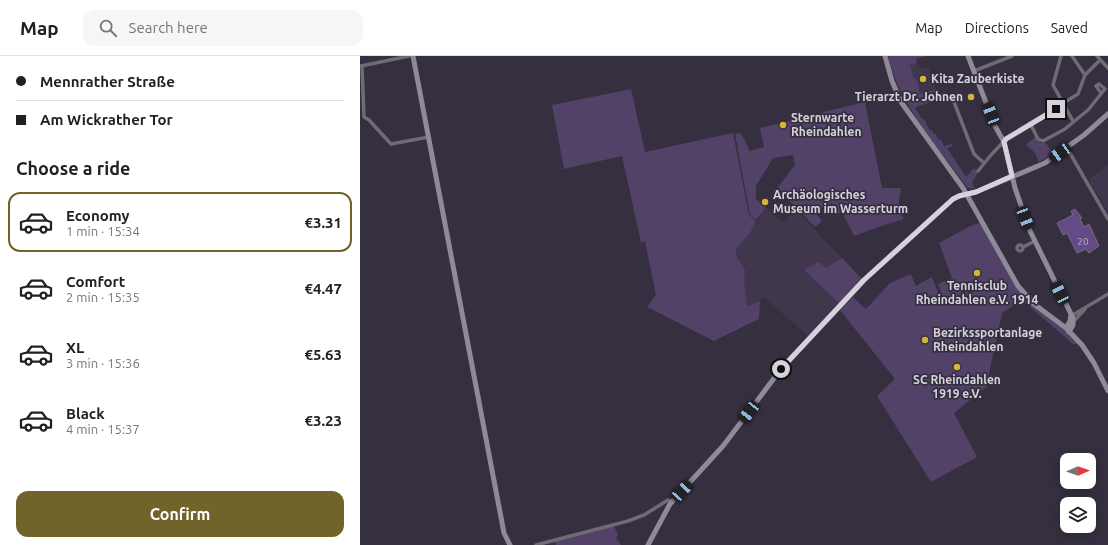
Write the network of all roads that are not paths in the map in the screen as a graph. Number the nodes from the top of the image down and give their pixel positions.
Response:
1 (409, 56) edge
2 (413, 56) edge
3 (885, 56) edge
4 (968, 56) edge
5 (1012, 56) edge
6 (1061, 56) edge
7 (1072, 56) edge
8 (1097, 56) edge
9 (1100, 60) junction
10 (361, 66) edge
11 (1108, 68) edge
12 (974, 71) junction
13 (1085, 75) junction
14 (1101, 93) dead end
15 (950, 97) dead end
16 (1063, 104) junction
17 (1108, 114) edge
18 (362, 117) edge
19 (1073, 121) junction
20 (1030, 123) junction
21 (429, 136) junction
22 (1004, 142) junction
23 (1067, 148) junction
24 (984, 163) junction
25 (978, 171) dead end
26 (1012, 176) junction
27 (967, 194) junction
28 (1108, 219) edge
29 (1035, 241) junction
30 (1023, 247) dead end
31 (1108, 294) edge
32 (1086, 308) junction
33 (1071, 313) junction
34 (1073, 322) junction
35 (1068, 330) junction
36 (1108, 391) edge
37 (672, 502) junction
38 (510, 545) edge
39 (536, 545) edge
40 (648, 545) edge

1 - 10 street
2 - 21 street
3 - 27 street
4 - 12 street
5 - 12 street
6 - 16 street
7 - 13 street
8 - 9 street
9 - 11 street
9 - 13 street
10 - 18 street
12 - 22 street
13 - 16 street
14 - 19 street
15 - 24 street
16 - 19 street
16 - 20 street
17 - 23 street
18 - 21 street
19 - 20 street
20 - 22 street
21 - 38 street
22 - 24 street
22 - 26 street
23 - 26 street
23 - 28 street
24 - 25 street
26 - 27 street
26 - 29 street
27 - 35 street
27 - 37 street
29 - 30 street
29 - 33 street
31 - 32 street
32 - 33 street
32 - 34 street
33 - 34 street
33 - 35 street
34 - 35 street
35 - 36 street
37 - 39 street
37 - 40 street

